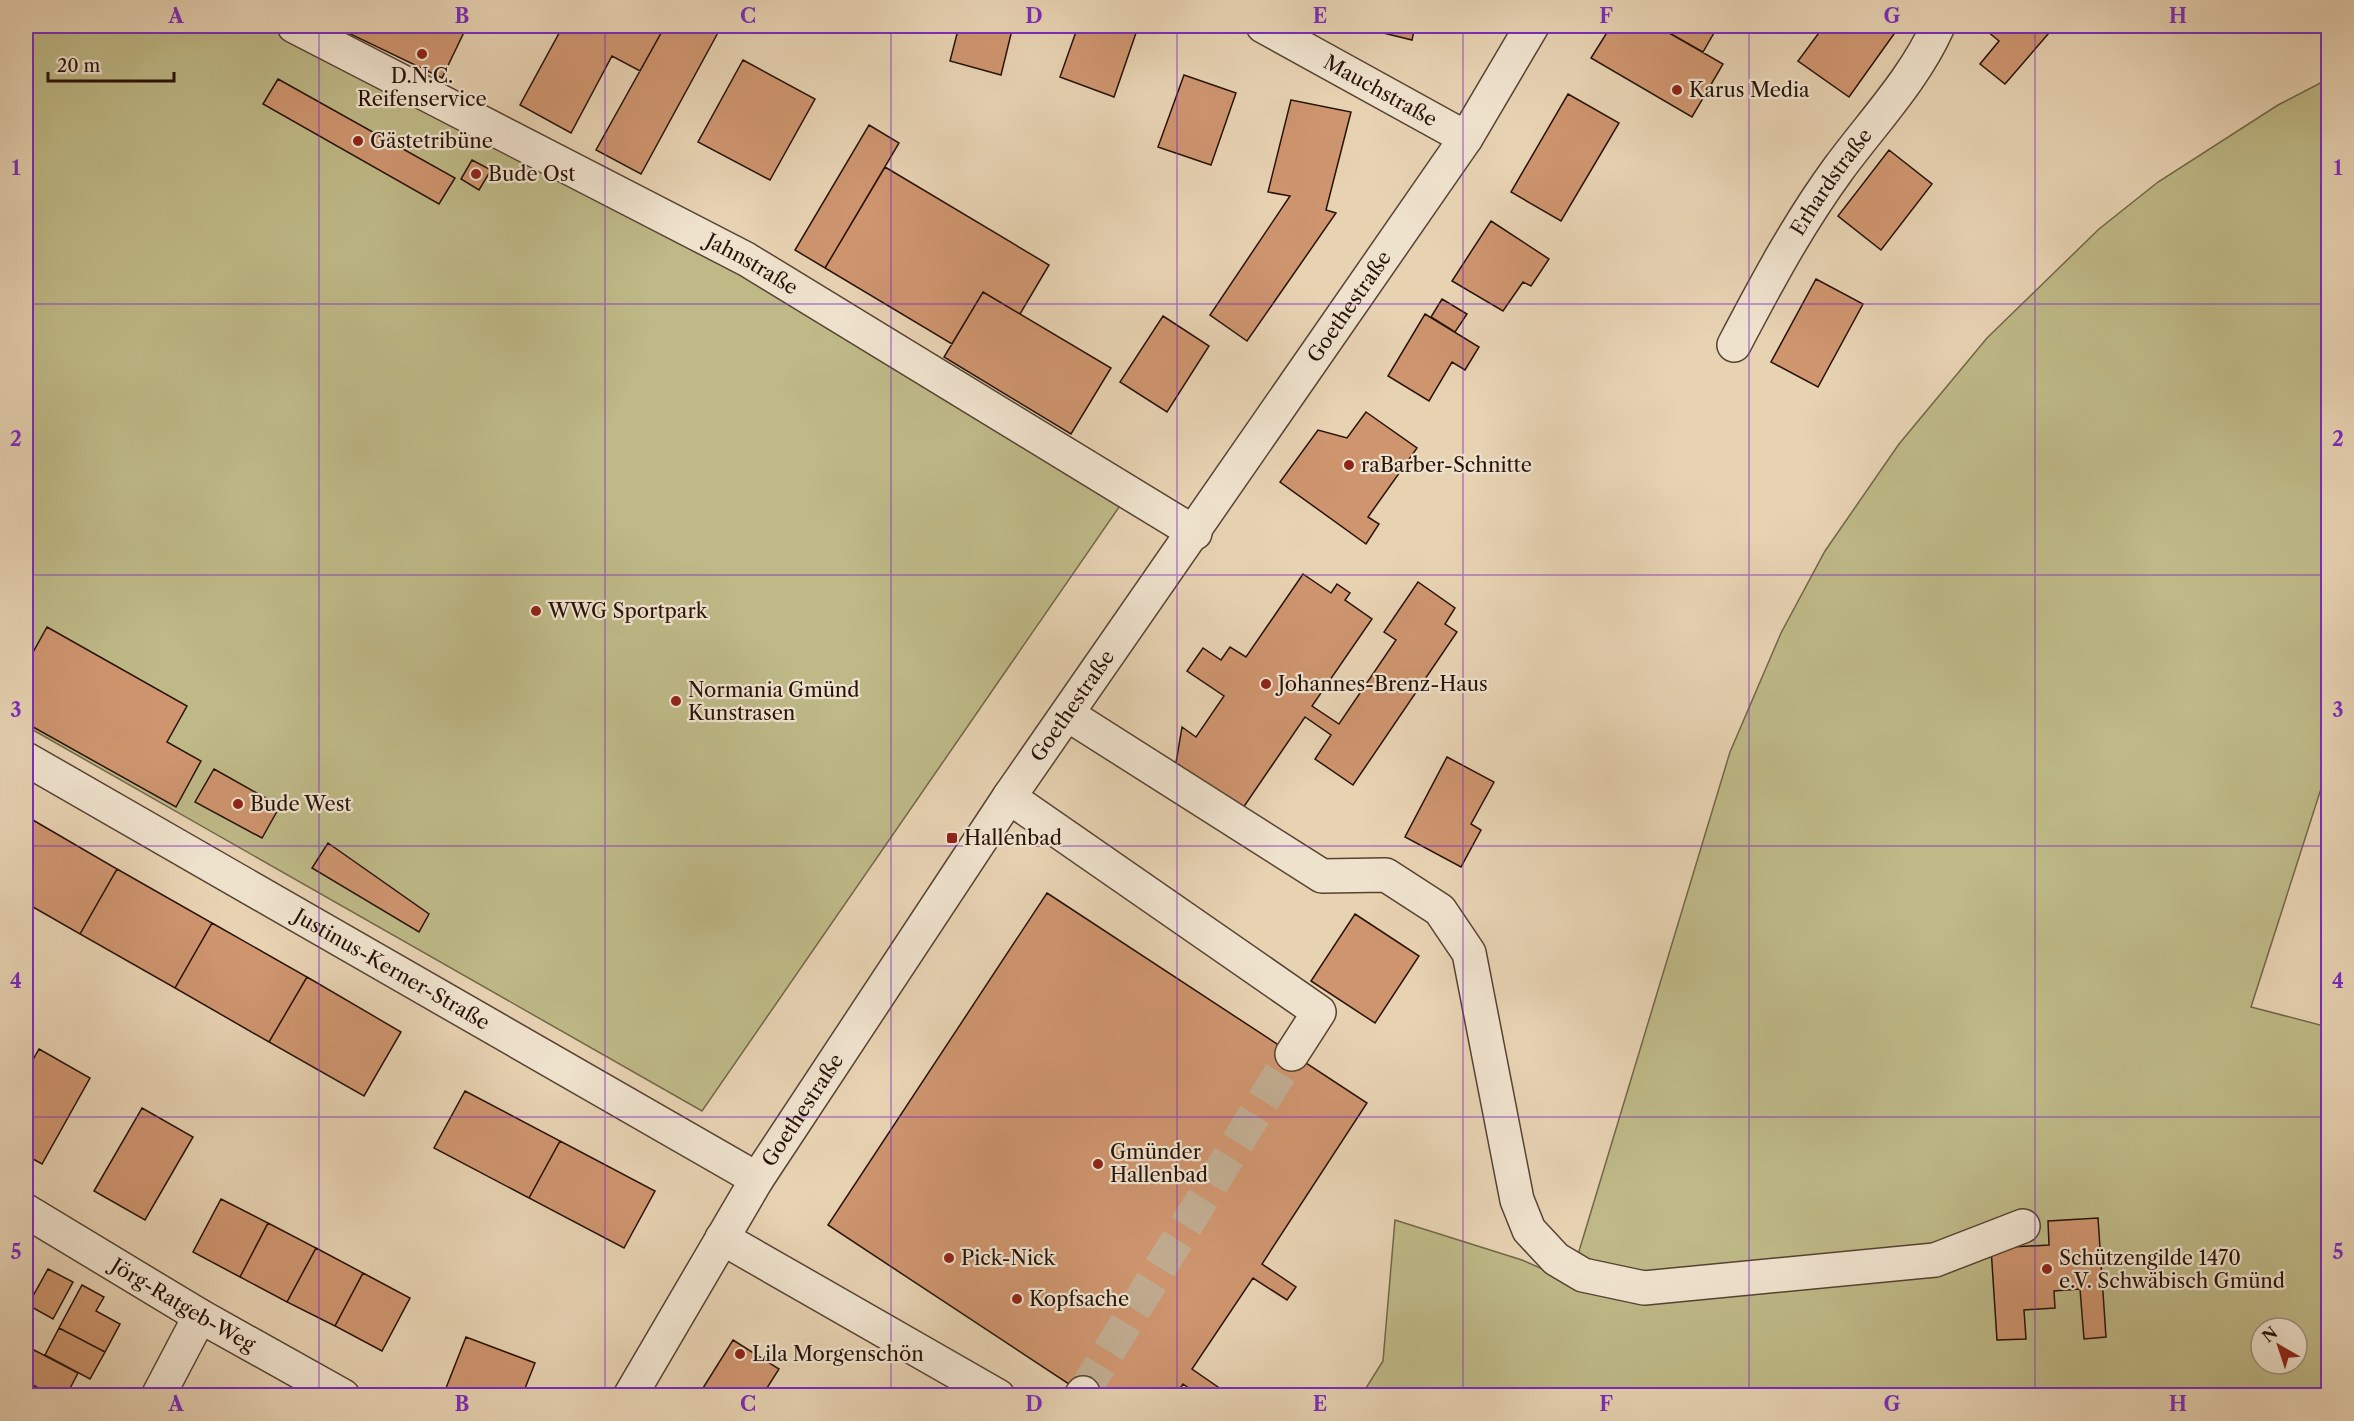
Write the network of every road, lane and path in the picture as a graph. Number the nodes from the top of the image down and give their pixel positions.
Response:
1 (294, 26) edge
2 (1263, 26) edge
3 (1532, 26) edge
4 (1938, 26) edge
5 (1466, 138) junction
6 (1734, 345) dead end
7 (1195, 533) junction
8 (1067, 714) junction
9 (26, 759) edge
10 (1010, 796) junction
11 (1292, 1054) tunnel mouth
12 (757, 1179) junction
13 (26, 1211) edge
14 (2023, 1226) dead end
15 (722, 1238) junction
16 (200, 1316) junction
17 (158, 1395) edge
18 (343, 1395) edge
19 (630, 1395) edge
20 (998, 1395) edge

1 - 7 street, Jahnstraße
2 - 5 street, Mauchstraße
3 - 5 street, Goethestraße
4 - 6 street, Erhardstraße
5 - 7 street, Goethestraße
7 - 8 street, Goethestraße
8 - 10 street, Goethestraße
8 - 14 street
9 - 12 street, Justinus-Kerner-Straße
10 - 11 street
10 - 12 street, Goethestraße
12 - 15 street, Goethestraße
13 - 16 street, Jörg-Ratgeb-Weg
15 - 19 street, Goethestraße
15 - 20 street
16 - 17 street
16 - 18 street, Jörg-Ratgeb-Weg

